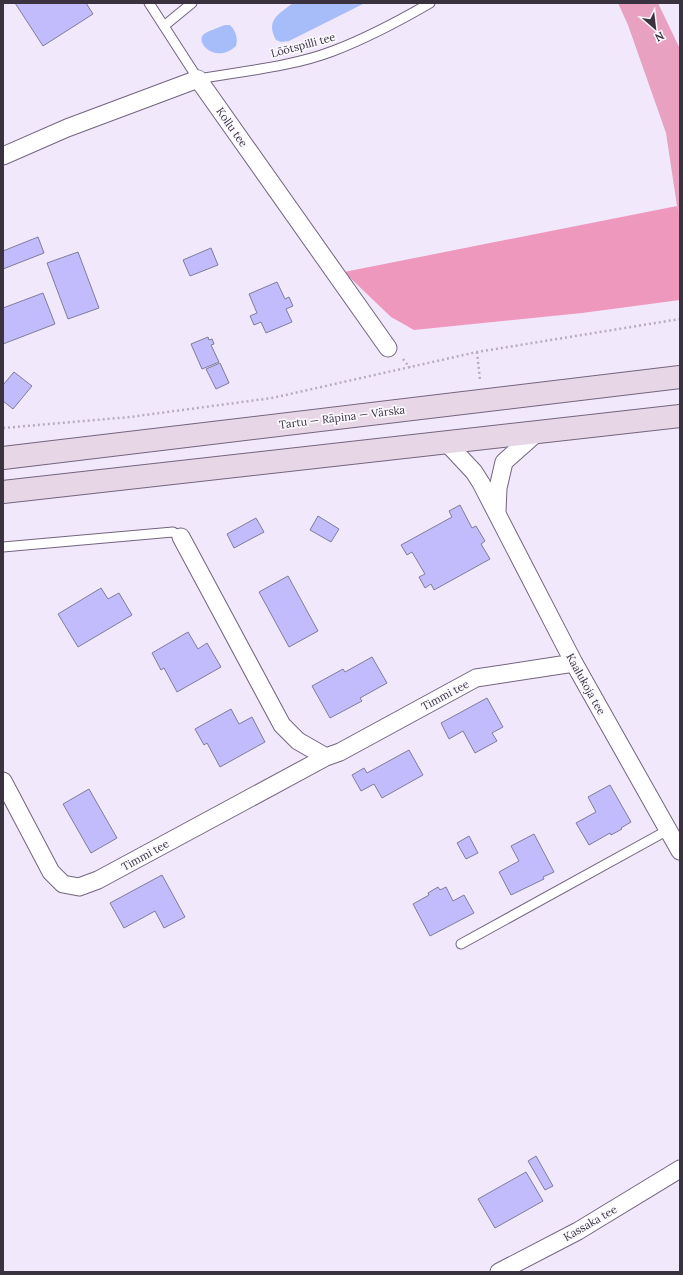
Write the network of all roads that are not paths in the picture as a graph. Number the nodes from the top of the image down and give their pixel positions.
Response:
1 (149, 3) edge
2 (192, 3) edge
3 (430, 3) edge
4 (164, 26) junction
5 (198, 79) junction
6 (3, 156) edge
7 (388, 348) dead end
8 (680, 377) edge
9 (680, 416) edge
10 (539, 431) junction
11 (446, 442) junction
12 (3, 458) edge
13 (3, 492) edge
14 (497, 514) junction
15 (181, 537) joint
16 (3, 547) edge
17 (574, 662) junction
18 (326, 757) junction
19 (4, 784) edge
20 (668, 830) junction
21 (680, 851) edge
22 (461, 944) dead end
23 (680, 1169) edge
24 (499, 1272) edge

1 - 4 lane
2 - 4 lane
3 - 5 lane, Lõõtspilli tee
4 - 5 lane
5 - 6 street
5 - 7 street, Kollu tee
8 - 12 main road, Tartu — Räpina — Värska
9 - 10 main road
10 - 11 main road
10 - 14 street, Kaalukoja tee
11 - 13 main road
11 - 14 street, Kaalukoja tee
14 - 17 street, Kaalukoja tee
15 - 16 lane
15 - 18 street
17 - 18 street, Timmi tee
17 - 20 street, Kaalukoja tee
18 - 19 street, Timmi tee
20 - 21 street, Kaalukoja tee
20 - 22 lane
23 - 24 street, Kassaka tee

